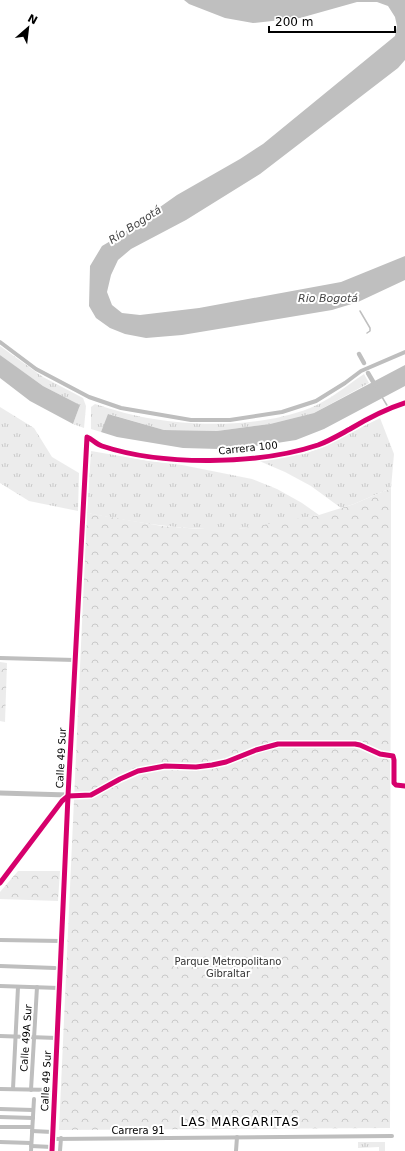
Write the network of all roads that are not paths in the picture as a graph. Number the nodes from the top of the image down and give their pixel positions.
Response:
1 (0, 342) edge
2 (405, 352) edge
3 (405, 403) edge
4 (87, 437) joint
5 (0, 658) edge
6 (75, 660) junction
7 (0, 793) edge
8 (68, 795) junction
9 (0, 940) edge
10 (61, 941) junction
11 (0, 966) edge
12 (55, 968) dead end
13 (0, 986) edge
14 (18, 987) junction
15 (37, 987) junction
16 (59, 988) junction
17 (0, 1036) edge
18 (16, 1037) junction
19 (34, 1038) junction
20 (56, 1038) junction
21 (0, 1089) edge
22 (12, 1090) junction
23 (30, 1090) junction
24 (54, 1090) junction
25 (34, 1099) dead end
26 (0, 1109) edge
27 (33, 1110) junction
28 (0, 1117) edge
29 (33, 1118) junction
30 (0, 1127) edge
31 (32, 1129) junction
32 (52, 1132) junction
33 (392, 1136) dead end
34 (237, 1137) junction
35 (52, 1138) junction
36 (61, 1138) junction
37 (0, 1142) edge
38 (31, 1144) junction
39 (52, 1149) edge
40 (31, 1151) edge
41 (60, 1151) edge
42 (236, 1151) edge

1 - 2 street
3 - 4 street, Carrera 100
4 - 6 street, Calle 49 Sur
5 - 6 street
6 - 8 street, Calle 49 Sur
7 - 8 street
8 - 10 street, Calle 49 Sur
9 - 10 street
10 - 16 street, Calle 49 Sur
11 - 12 street
13 - 14 street
14 - 15 street
14 - 18 street
15 - 16 street
15 - 19 street, Calle 49A Sur
16 - 20 street, Calle 49 Sur
17 - 18 street
18 - 19 street
18 - 22 street
19 - 20 street
19 - 23 street, Calle 49A Sur
20 - 24 street, Calle 49 Sur
21 - 22 street
22 - 23 street
23 - 24 street
24 - 32 street, Calle 49 Sur
25 - 27 street
26 - 27 street
27 - 29 street
28 - 29 street
29 - 31 street
30 - 31 street
31 - 32 street
31 - 38 street
32 - 35 street, Calle 49 Sur
33 - 34 street, Carrera 91
34 - 36 street, Carrera 91
34 - 42 street
35 - 36 street, Carrera 91
35 - 39 street, Calle 49 Sur
36 - 41 street
37 - 38 street
38 - 39 street
38 - 40 street

